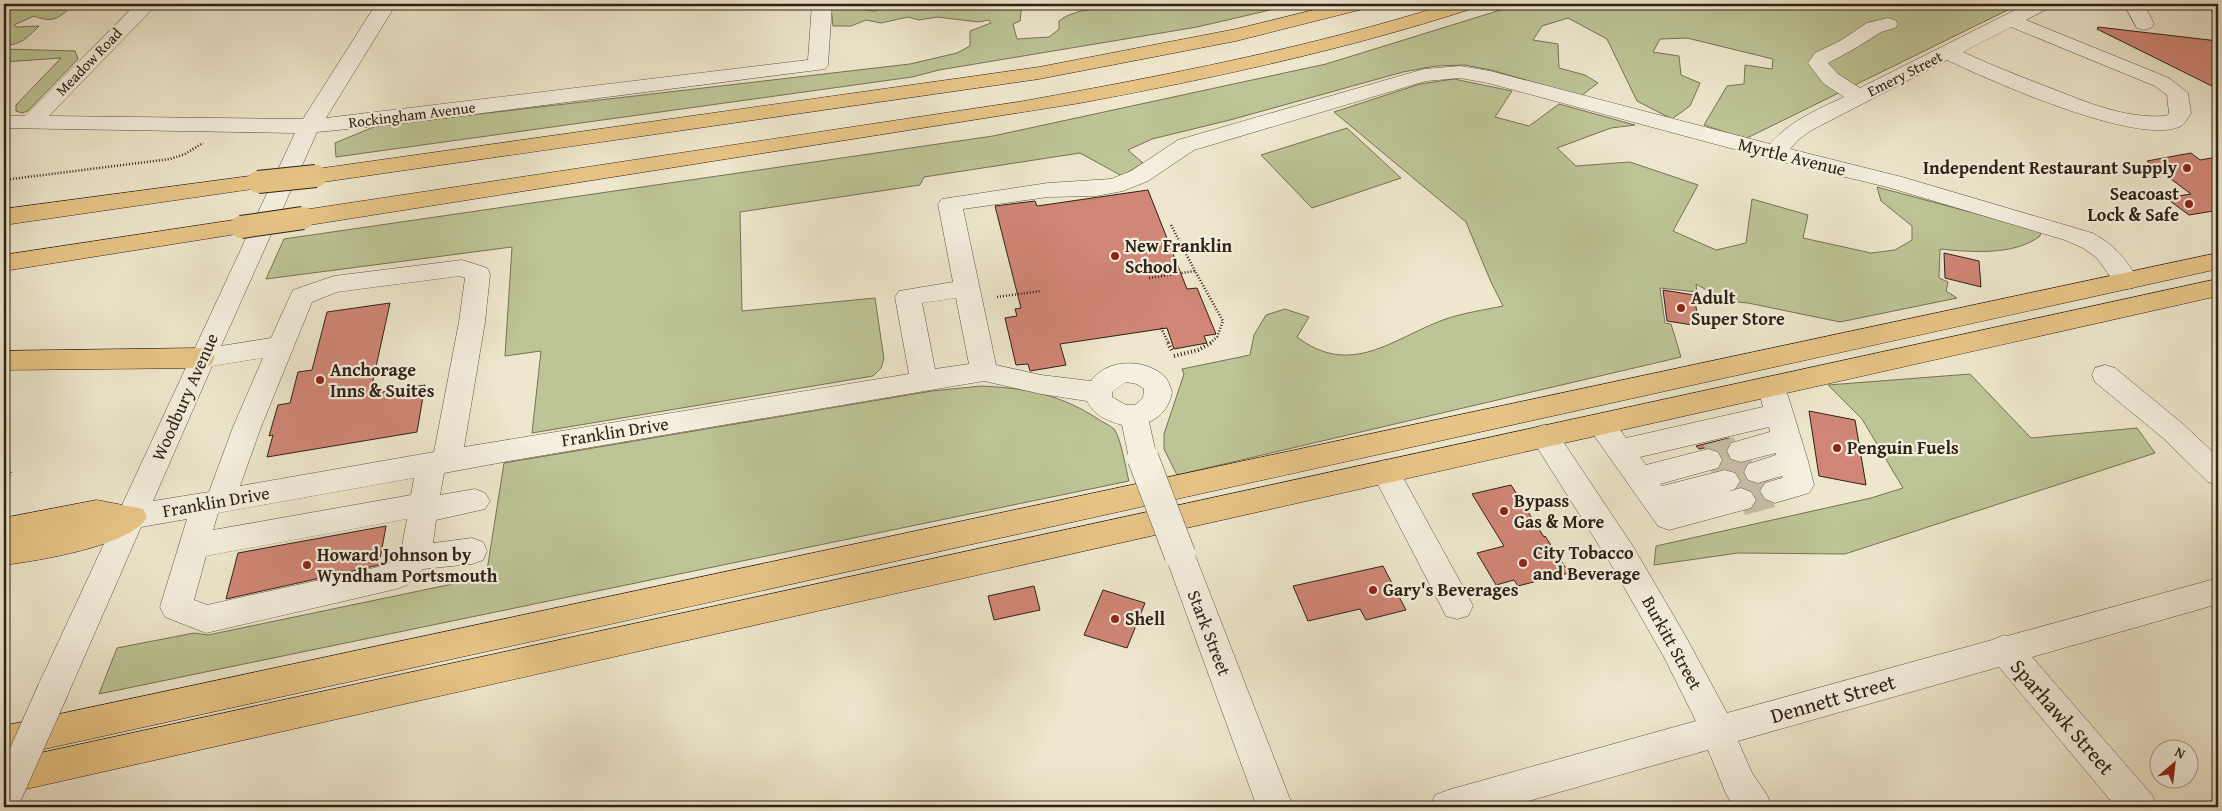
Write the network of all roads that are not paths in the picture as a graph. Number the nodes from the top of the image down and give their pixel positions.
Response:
1 (147, 4) edge
2 (386, 4) edge
3 (822, 4) edge
4 (1360, 4) edge
5 (1467, 4) edge
6 (2042, 4) edge
7 (2134, 4) edge
8 (2010, 20) junction
9 (1888, 24) dead end
10 (2144, 24) dead end
11 (1947, 52) junction
12 (1860, 97) junction
13 (4, 122) edge
14 (31, 122) junction
15 (310, 126) junction
16 (1775, 153) junction
17 (4, 216) edge
18 (2218, 261) edge
19 (4, 263) edge
20 (2128, 281) junction
21 (2218, 287) edge
22 (967, 288) junction
23 (280, 346) junction
24 (202, 358) junction
25 (4, 361) edge
26 (984, 371) junction
27 (2105, 375) dead end
28 (924, 381) junction
29 (1772, 386) junction
30 (1099, 392) junction
31 (1134, 416) junction
32 (1600, 424) junction
33 (1544, 436) junction
34 (1786, 438) junction
35 (1619, 451) junction
36 (439, 462) junction
37 (1385, 471) junction
38 (1758, 471) tunnel mouth
39 (2218, 474) edge
40 (1724, 481) tunnel mouth
41 (475, 501) dead end
42 (213, 502) junction
43 (424, 507) junction
44 (132, 517) junction
45 (4, 530) edge
46 (193, 546) junction
47 (472, 550) dead end
48 (4, 553) edge
49 (416, 557) junction
50 (2218, 590) edge
51 (1456, 606) dead end
52 (2004, 649) junction
53 (1718, 732) junction
54 (4, 742) edge
55 (4, 778) edge
56 (4, 800) edge
57 (1275, 807) edge
58 (1448, 807) edge
59 (1754, 807) edge
60 (2140, 807) edge

1 - 14 street, Meadow Road
2 - 15 street, Woodbury Avenue
3 - 15 street, Rockingham Avenue
4 - 17 main road, bridge
5 - 19 main road, bridge
6 - 8 street, Emery Street
7 - 10 street
8 - 11 street, Emery Street
8 - 11 street
9 - 12 street
11 - 12 street, Emery Street
12 - 16 street, Emery Street
13 - 14 street, Rockingham Avenue
14 - 15 street, Rockingham Avenue
15 - 24 street, Woodbury Avenue
16 - 20 street, Myrtle Avenue
16 - 22 street, Myrtle Avenue
18 - 20 main road
20 - 54 main road
21 - 29 main road
22 - 26 street
22 - 28 street
23 - 24 street
23 - 36 street
23 - 42 street
24 - 25 main road
24 - 44 street, Woodbury Avenue
26 - 28 street, Franklin Drive
26 - 30 street, Franklin Drive
27 - 39 street
28 - 36 street, Franklin Drive
29 - 32 main road
29 - 34 street
30 - 31 street
30 - 31 street
31 - 57 street, Stark Street, bridge
32 - 33 main road
32 - 35 street
33 - 37 main road
33 - 53 street, Burkitt Street
34 - 35 street
34 - 38 street
35 - 40 street
36 - 42 street, Franklin Drive
36 - 43 street
37 - 51 street
37 - 55 main road
41 - 43 street
42 - 44 street, Franklin Drive
42 - 46 street
43 - 46 street
43 - 49 street
44 - 45 main road
44 - 48 main road
44 - 56 street, Woodbury Avenue, bridge
46 - 49 street
47 - 49 street
50 - 52 street, Dennett Street
52 - 53 street, Dennett Street
52 - 60 street, Sparhawk Street
53 - 58 street, Dennett Street
53 - 59 street, Burkitt Street

